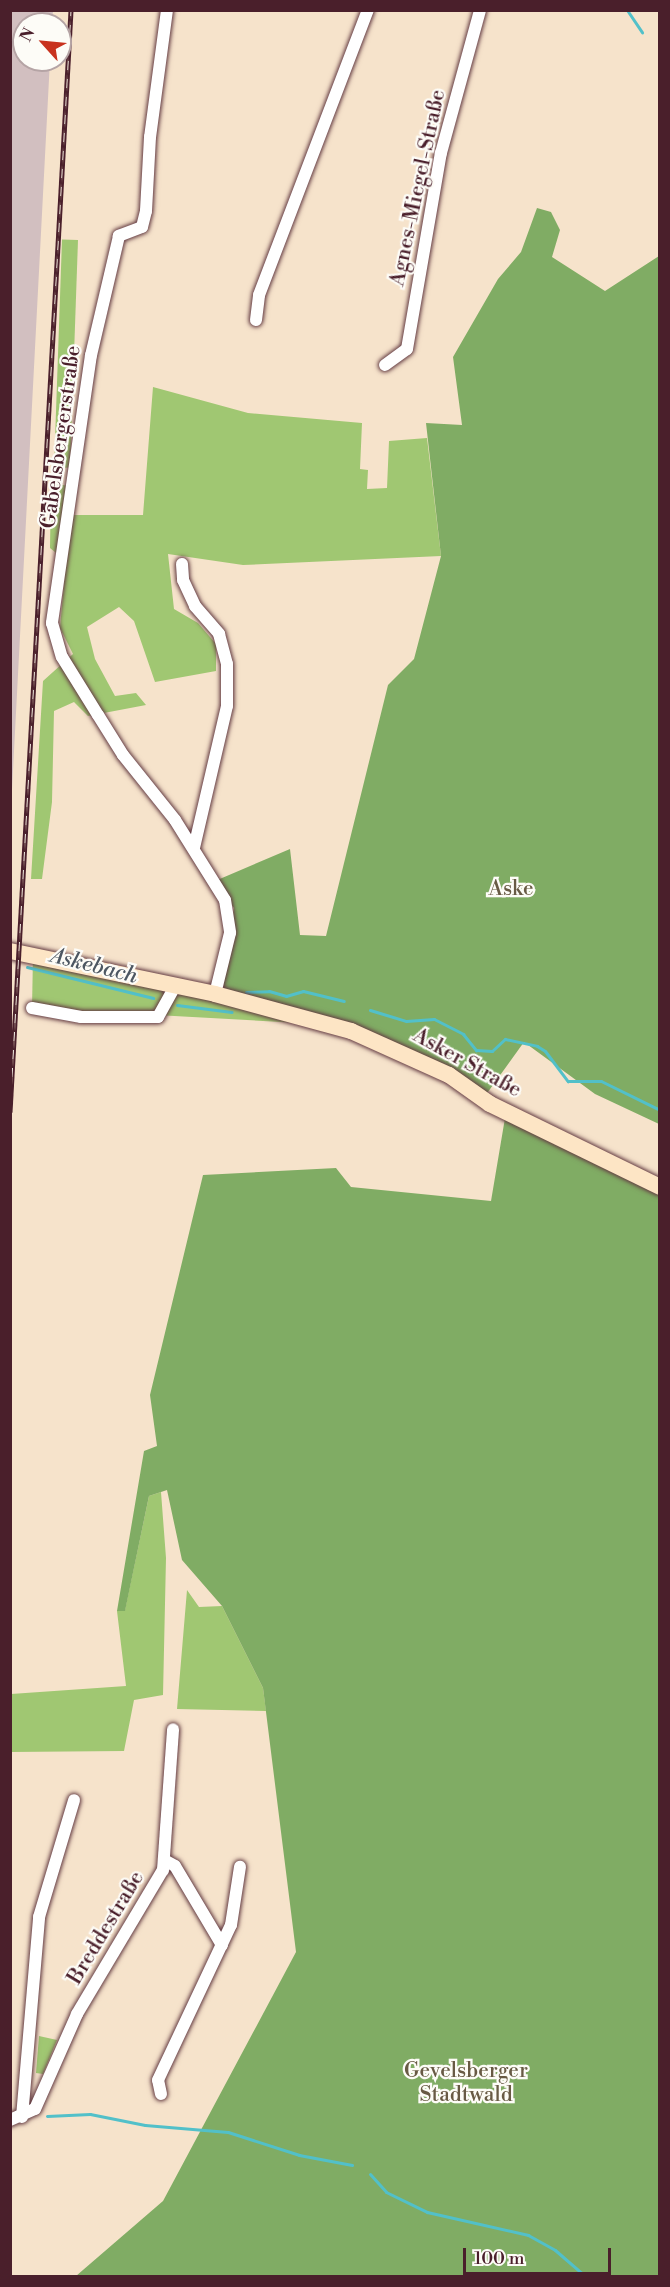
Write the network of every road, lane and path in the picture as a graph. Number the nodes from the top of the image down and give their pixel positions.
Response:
1 (167, 10) edge
2 (368, 10) edge
3 (480, 10) edge
4 (256, 320) dead end
5 (385, 365) dead end
6 (182, 564) dead end
7 (194, 848) junction
8 (10, 951) edge
9 (174, 988) junction
10 (215, 994) junction
11 (32, 1008) dead end
12 (660, 1187) edge
13 (173, 1729) dead end
14 (74, 1800) dead end
15 (166, 1861) junction
16 (240, 1867) dead end
17 (222, 1945) junction
18 (161, 2094) dead end
19 (16, 2119) edge

1 - 7 street, Gabelsbergerstraße
2 - 4 street
3 - 5 street, Agnes-Miegel-Straße
6 - 7 street
7 - 10 street, Gabelsbergerstraße
8 - 9 street, Asker Straße
9 - 10 street, Asker Straße
9 - 11 street
10 - 12 street, Asker Straße
13 - 15 street, Breddestraße
14 - 19 street
15 - 17 street
15 - 19 street, Breddestraße
16 - 17 street
17 - 18 street

